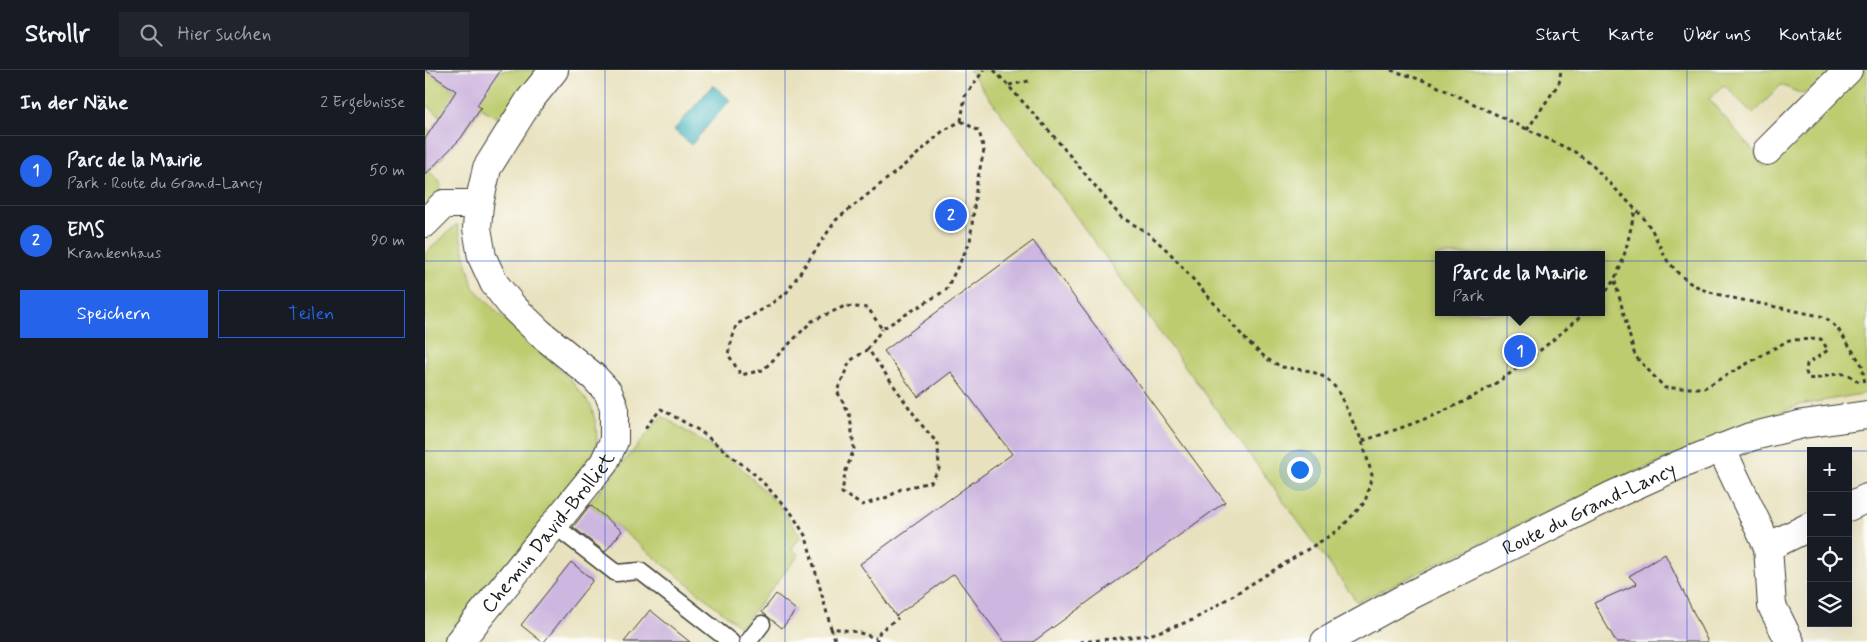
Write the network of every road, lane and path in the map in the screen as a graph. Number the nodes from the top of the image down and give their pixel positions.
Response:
1 (554, 70) edge
2 (985, 70) edge
3 (994, 70) edge
4 (1391, 70) edge
5 (1561, 70) edge
6 (1848, 70) edge
7 (1029, 81) dead end
8 (1009, 85) junction
9 (961, 121) junction
10 (1527, 130) junction
11 (1767, 151) dead end
12 (479, 204) junction
13 (1635, 211) junction
14 (425, 223) edge
15 (1615, 281) junction
16 (1605, 293) edge
17 (1581, 316) edge
18 (882, 330) junction
19 (868, 349) junction
20 (1866, 384) edge
21 (1867, 415) edge
22 (1362, 441) junction
23 (614, 442) junction
24 (1721, 448) junction
25 (1867, 498) edge
26 (1852, 505) edge
27 (554, 525) junction
28 (1807, 528) edge
29 (1768, 547) junction
30 (898, 618) dead end
31 (762, 624) dead end
32 (831, 628) junction
33 (876, 640) edge
34 (459, 642) edge
35 (731, 642) edge
36 (748, 642) edge
37 (836, 642) edge
38 (1079, 642) edge
39 (1325, 642) edge
40 (1790, 642) edge

1 - 12 street, Chemin David-Brolliet
2 - 9 path
3 - 8 path
4 - 10 path
5 - 10 path
6 - 11 street
7 - 8 path
8 - 22 path
9 - 18 path
9 - 18 path
10 - 13 path
12 - 14 street
12 - 23 street, Chemin David-Brolliet
13 - 15 path
13 - 20 path
15 - 16 path
15 - 20 path
17 - 22 path
18 - 19 path
19 - 19 path
21 - 24 street, Route du Grand-Lancy
22 - 38 path
23 - 27 street, Chemin David-Brolliet
23 - 32 path
24 - 29 street
24 - 39 street, Route du Grand-Lancy
25 - 26 street
27 - 34 street, Chemin David-Brolliet
27 - 35 lane
28 - 29 street
29 - 40 street
30 - 33 path
31 - 36 lane
32 - 33 path
32 - 37 path

